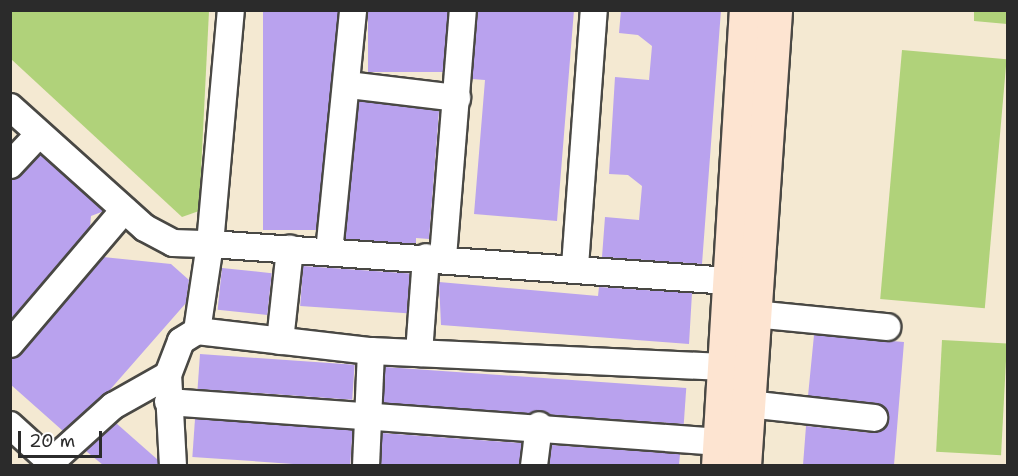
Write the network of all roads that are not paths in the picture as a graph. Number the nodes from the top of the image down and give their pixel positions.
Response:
1 (231, 10) edge
2 (353, 10) edge
3 (463, 10) edge
4 (594, 10) edge
5 (746, 10) edge
6 (775, 10) edge
7 (348, 85) junction
8 (457, 98) junction
9 (10, 107) edge
10 (39, 134) junction
11 (10, 165) edge
12 (124, 210) junction
13 (210, 244) junction
14 (290, 249) junction
15 (329, 252) junction
16 (435, 257) junction
17 (575, 266) junction
18 (730, 281) junction
19 (754, 314) junction
20 (887, 327) dead end
21 (197, 331) junction
22 (280, 340) junction
23 (10, 344) edge
24 (371, 351) junction
25 (419, 353) junction
26 (724, 367) junction
27 (168, 375) junction
28 (168, 402) junction
29 (748, 404) junction
30 (368, 412) junction
31 (874, 418) dead end
32 (10, 425) edge
33 (539, 425) junction
34 (719, 454) edge
35 (53, 464) edge
36 (179, 465) edge
37 (366, 465) edge
38 (534, 465) edge
39 (744, 465) edge

1 - 13 street
2 - 7 street
3 - 8 street
4 - 17 street
5 - 18 street
6 - 19 street
7 - 8 street
7 - 15 street
8 - 16 street
9 - 10 street
10 - 11 street
10 - 12 street
12 - 13 street
12 - 23 street
13 - 14 street
13 - 21 street
14 - 15 street
14 - 22 street
15 - 16 street
16 - 17 street
16 - 25 street
17 - 18 street
18 - 26 street
19 - 20 street
19 - 29 street
21 - 22 street
21 - 27 street
22 - 24 street
24 - 25 street
24 - 30 street
25 - 26 street
26 - 34 street
27 - 28 street
27 - 35 street
28 - 30 street
28 - 36 street
29 - 31 street
29 - 39 street
30 - 33 street
30 - 37 street
32 - 35 street
33 - 34 street
33 - 38 street

